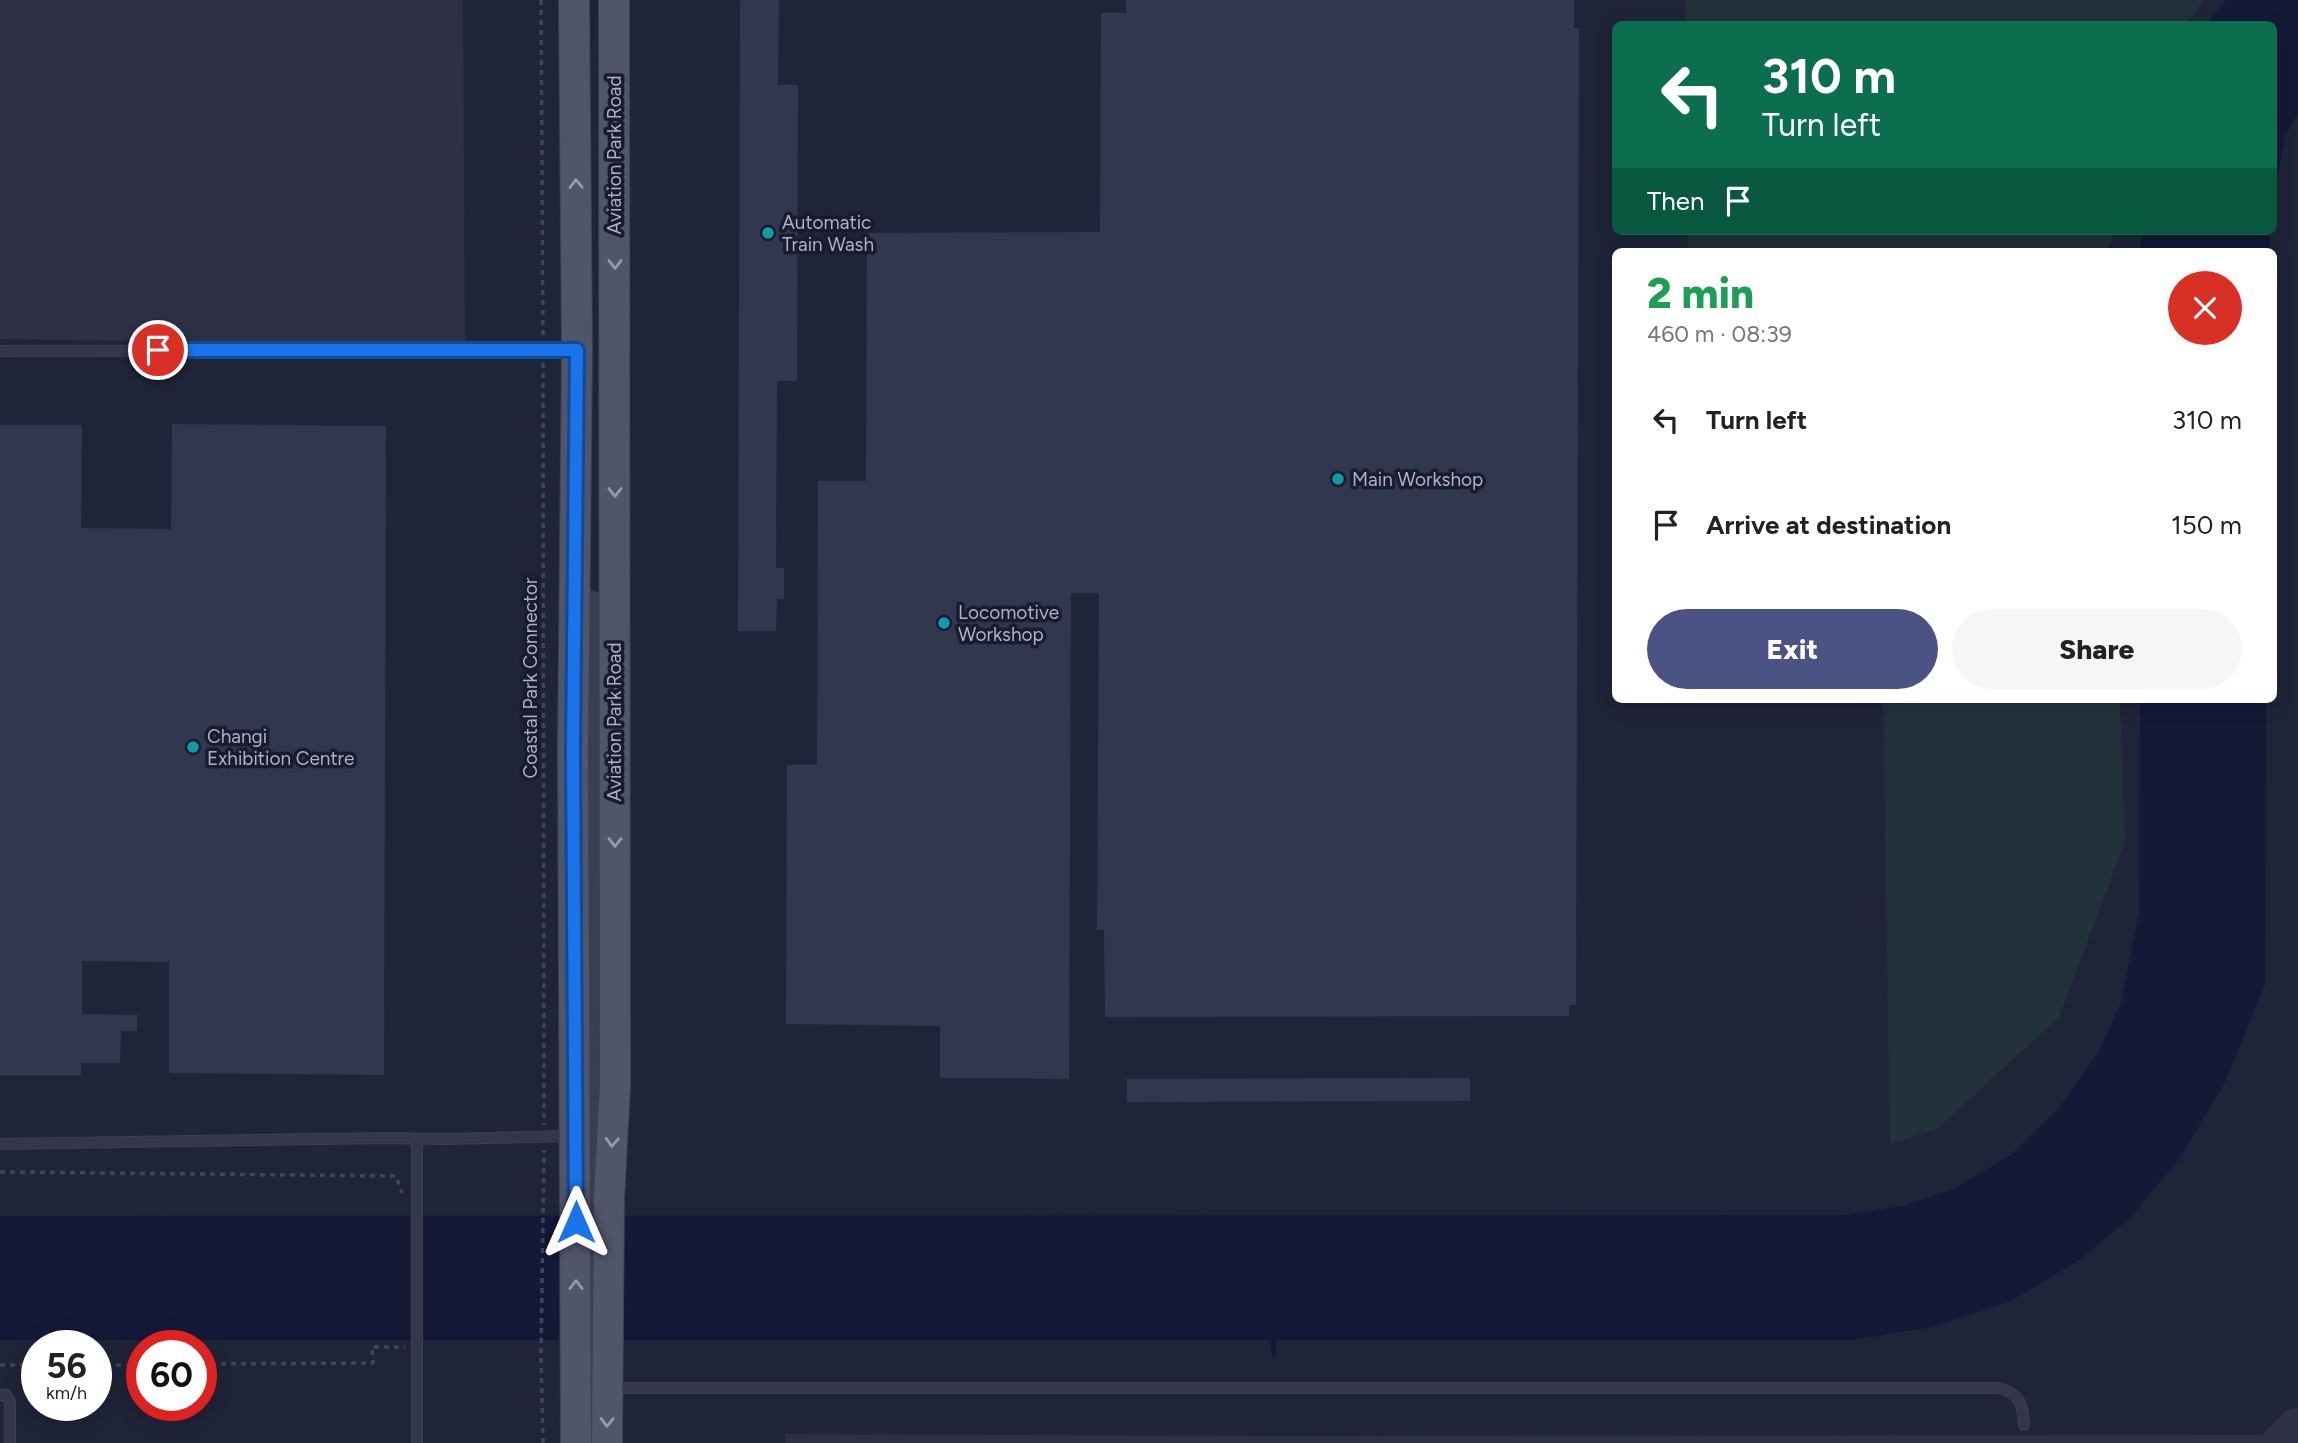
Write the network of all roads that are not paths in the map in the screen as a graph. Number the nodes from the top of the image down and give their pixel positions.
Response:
1 (574, 0) edge
2 (614, 0) edge
3 (577, 350) junction
4 (0, 351) edge
5 (576, 1135) junction
6 (417, 1139) junction
7 (0, 1144) edge
8 (608, 1388) junction
9 (0, 1395) edge
10 (2024, 1425) dead end
11 (10, 1443) edge
12 (417, 1443) edge
13 (576, 1443) edge
14 (607, 1443) edge

3 -> 1 main road, Aviation Park Road
2 -> 8 main road, Aviation Park Road
3 - 4 lane
3 - 5 main road, Aviation Park Road
5 - 6 lane
13 -> 5 main road, Aviation Park Road
6 - 7 lane
6 - 12 lane
8 - 10 lane
8 -> 14 main road, Aviation Park Road
9 - 11 lane

